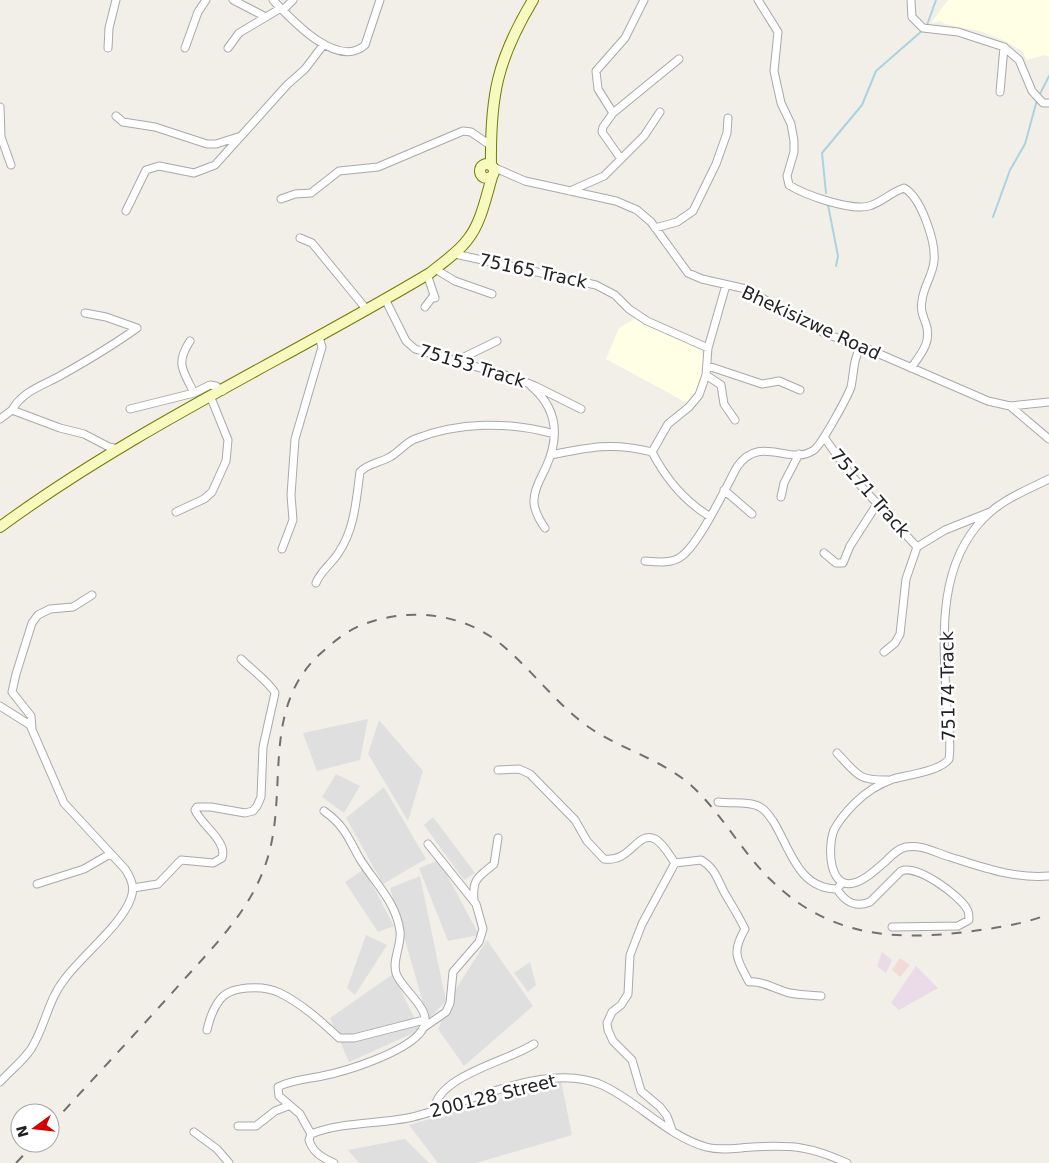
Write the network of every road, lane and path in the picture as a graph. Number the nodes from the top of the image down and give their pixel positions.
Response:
1 (116, 0) edge
2 (206, 0) edge
3 (233, 0) edge
4 (273, 0) edge
5 (293, 0) edge
6 (380, 0) edge
7 (534, 0) edge
8 (644, 0) edge
9 (758, 0) edge
10 (911, 0) edge
11 (282, 9) junction
12 (264, 16) junction
13 (324, 44) junction
14 (1004, 47) junction
15 (108, 48) dead end
16 (185, 48) dead end
17 (228, 48) dead end
18 (679, 59) dead end
19 (1000, 92) dead end
20 (1049, 103) edge
21 (0, 107) edge
22 (660, 112) dead end
23 (613, 113) junction
24 (116, 116) dead end
25 (728, 118) dead end
26 (491, 129) junction
27 (241, 136) junction
28 (488, 143) junction
29 (621, 159) junction
30 (11, 165) dead end
31 (488, 171) junction
32 (570, 191) junction
33 (281, 199) dead end
34 (126, 211) dead end
35 (655, 228) junction
36 (300, 238) dead end
37 (455, 254) junction
38 (431, 272) junction
39 (726, 285) junction
40 (492, 294) dead end
41 (386, 299) junction
42 (425, 307) dead end
43 (367, 310) junction
44 (85, 313) dead end
45 (318, 337) junction
46 (190, 341) dead end
47 (497, 341) dead end
48 (861, 346) junction
49 (708, 348) junction
50 (456, 361) junction
51 (708, 366) junction
52 (910, 368) junction
53 (706, 375) junction
54 (526, 382) junction
55 (800, 390) dead end
56 (223, 391) junction
57 (194, 393) junction
58 (211, 398) junction
59 (1049, 402) edge
60 (1010, 406) junction
61 (130, 409) dead end
62 (582, 409) dead end
63 (12, 410) junction
64 (0, 419) edge
65 (735, 420) dead end
66 (554, 434) junction
67 (824, 437) junction
68 (1049, 439) edge
69 (118, 449) junction
70 (652, 452) junction
71 (799, 454) junction
72 (551, 455) junction
73 (1049, 479) edge
74 (724, 490) junction
75 (781, 497) dead end
76 (877, 504) junction
77 (176, 512) dead end
78 (991, 512) junction
79 (752, 514) dead end
80 (709, 516) junction
81 (0, 526) edge
82 (545, 528) dead end
83 (917, 547) junction
84 (282, 549) dead end
85 (824, 553) dead end
86 (645, 561) dead end
87 (316, 583) dead end
88 (92, 595) dead end
89 (884, 652) dead end
90 (241, 659) dead end
91 (0, 706) edge
92 (32, 728) junction
93 (837, 753) dead end
94 (498, 770) dead end
95 (891, 780) junction
96 (718, 802) dead end
97 (324, 811) dead end
98 (498, 838) dead end
99 (428, 844) dead end
100 (110, 854) junction
101 (675, 863) junction
102 (1049, 876) edge
103 (842, 883) junction
104 (37, 884) dead end
105 (133, 888) junction
106 (836, 889) junction
107 (474, 900) junction
108 (892, 927) dead end
109 (821, 996) dead end
110 (424, 1024) junction
111 (207, 1030) dead end
112 (534, 1044) dead end
113 (0, 1082) edge
114 (288, 1106) junction
115 (434, 1110) junction
116 (238, 1126) dead end
117 (672, 1130) junction
118 (194, 1132) dead end
119 (311, 1134) junction
120 (229, 1163) edge
121 (334, 1163) edge
122 (847, 1163) edge

1 - 15 street
2 - 16 street
3 - 12 street
4 - 11 street
5 - 11 street
6 - 13 street
7 - 26 street
8 - 23 street
9 - 52 street
10 - 14 street
11 - 12 street
11 - 13 street
12 - 17 street
13 - 27 street
14 - 19 street
14 - 20 street
18 - 23 street
21 - 30 street
22 - 29 street
23 - 29 street
24 - 27 street
25 - 35 street
26 - 28 street
26 - 31 street
27 - 34 street
28 - 31 street
28 - 33 street
29 - 32 street
31 - 32 street, Bhekisizwe Road
31 - 37 street
32 - 35 street, Bhekisizwe Road
35 - 39 street, Bhekisizwe Road
36 - 43 street
37 - 38 street
37 - 49 street, 75165 Track
38 - 40 street
38 - 41 street
38 - 42 street
39 - 48 street, Bhekisizwe Road
39 - 49 street
41 - 43 street
41 - 50 street, 75153 Track
43 - 45 street
44 - 63 street
45 - 56 street
45 - 84 street
46 - 57 street
47 - 50 street
48 - 52 street, Bhekisizwe Road
48 - 67 street
49 - 51 street
50 - 54 street, 75153 Track
51 - 53 street
51 - 55 street
52 - 60 street, Bhekisizwe Road
53 - 65 street
53 - 70 street
54 - 62 street, 75153 Track
54 - 66 street
56 - 57 street
56 - 58 street
57 - 61 street
58 - 69 street
58 - 77 street
59 - 60 street, Bhekisizwe Road
60 - 68 street
63 - 64 street
63 - 69 street
66 - 72 street
66 - 87 street
67 - 71 street
67 - 76 street, 75171 Track
69 - 81 street
70 - 72 street
70 - 80 street
71 - 74 street
71 - 75 street
72 - 82 street
73 - 78 street, 75174 Track
74 - 79 street
74 - 80 street
76 - 83 street, 75171 Track
76 - 85 street
78 - 83 street
78 - 95 street, 75174 Track
80 - 86 street
83 - 89 street
88 - 92 street
90 - 105 street
91 - 92 street
92 - 100 street
93 - 95 street
94 - 101 street
95 - 103 street, 75174 Track
96 - 106 street
97 - 110 street
98 - 107 street
99 - 107 street
100 - 104 street
100 - 105 street
101 - 109 street
101 - 117 street
102 - 103 street
103 - 106 street
105 - 113 street
106 - 108 street
107 - 110 street
110 - 111 street
110 - 114 street
112 - 115 street
114 - 116 street
114 - 119 street
115 - 117 street, 200128 Street
115 - 119 street, 200128 Street
117 - 122 street, 200128 Street
118 - 120 street
119 - 121 street

